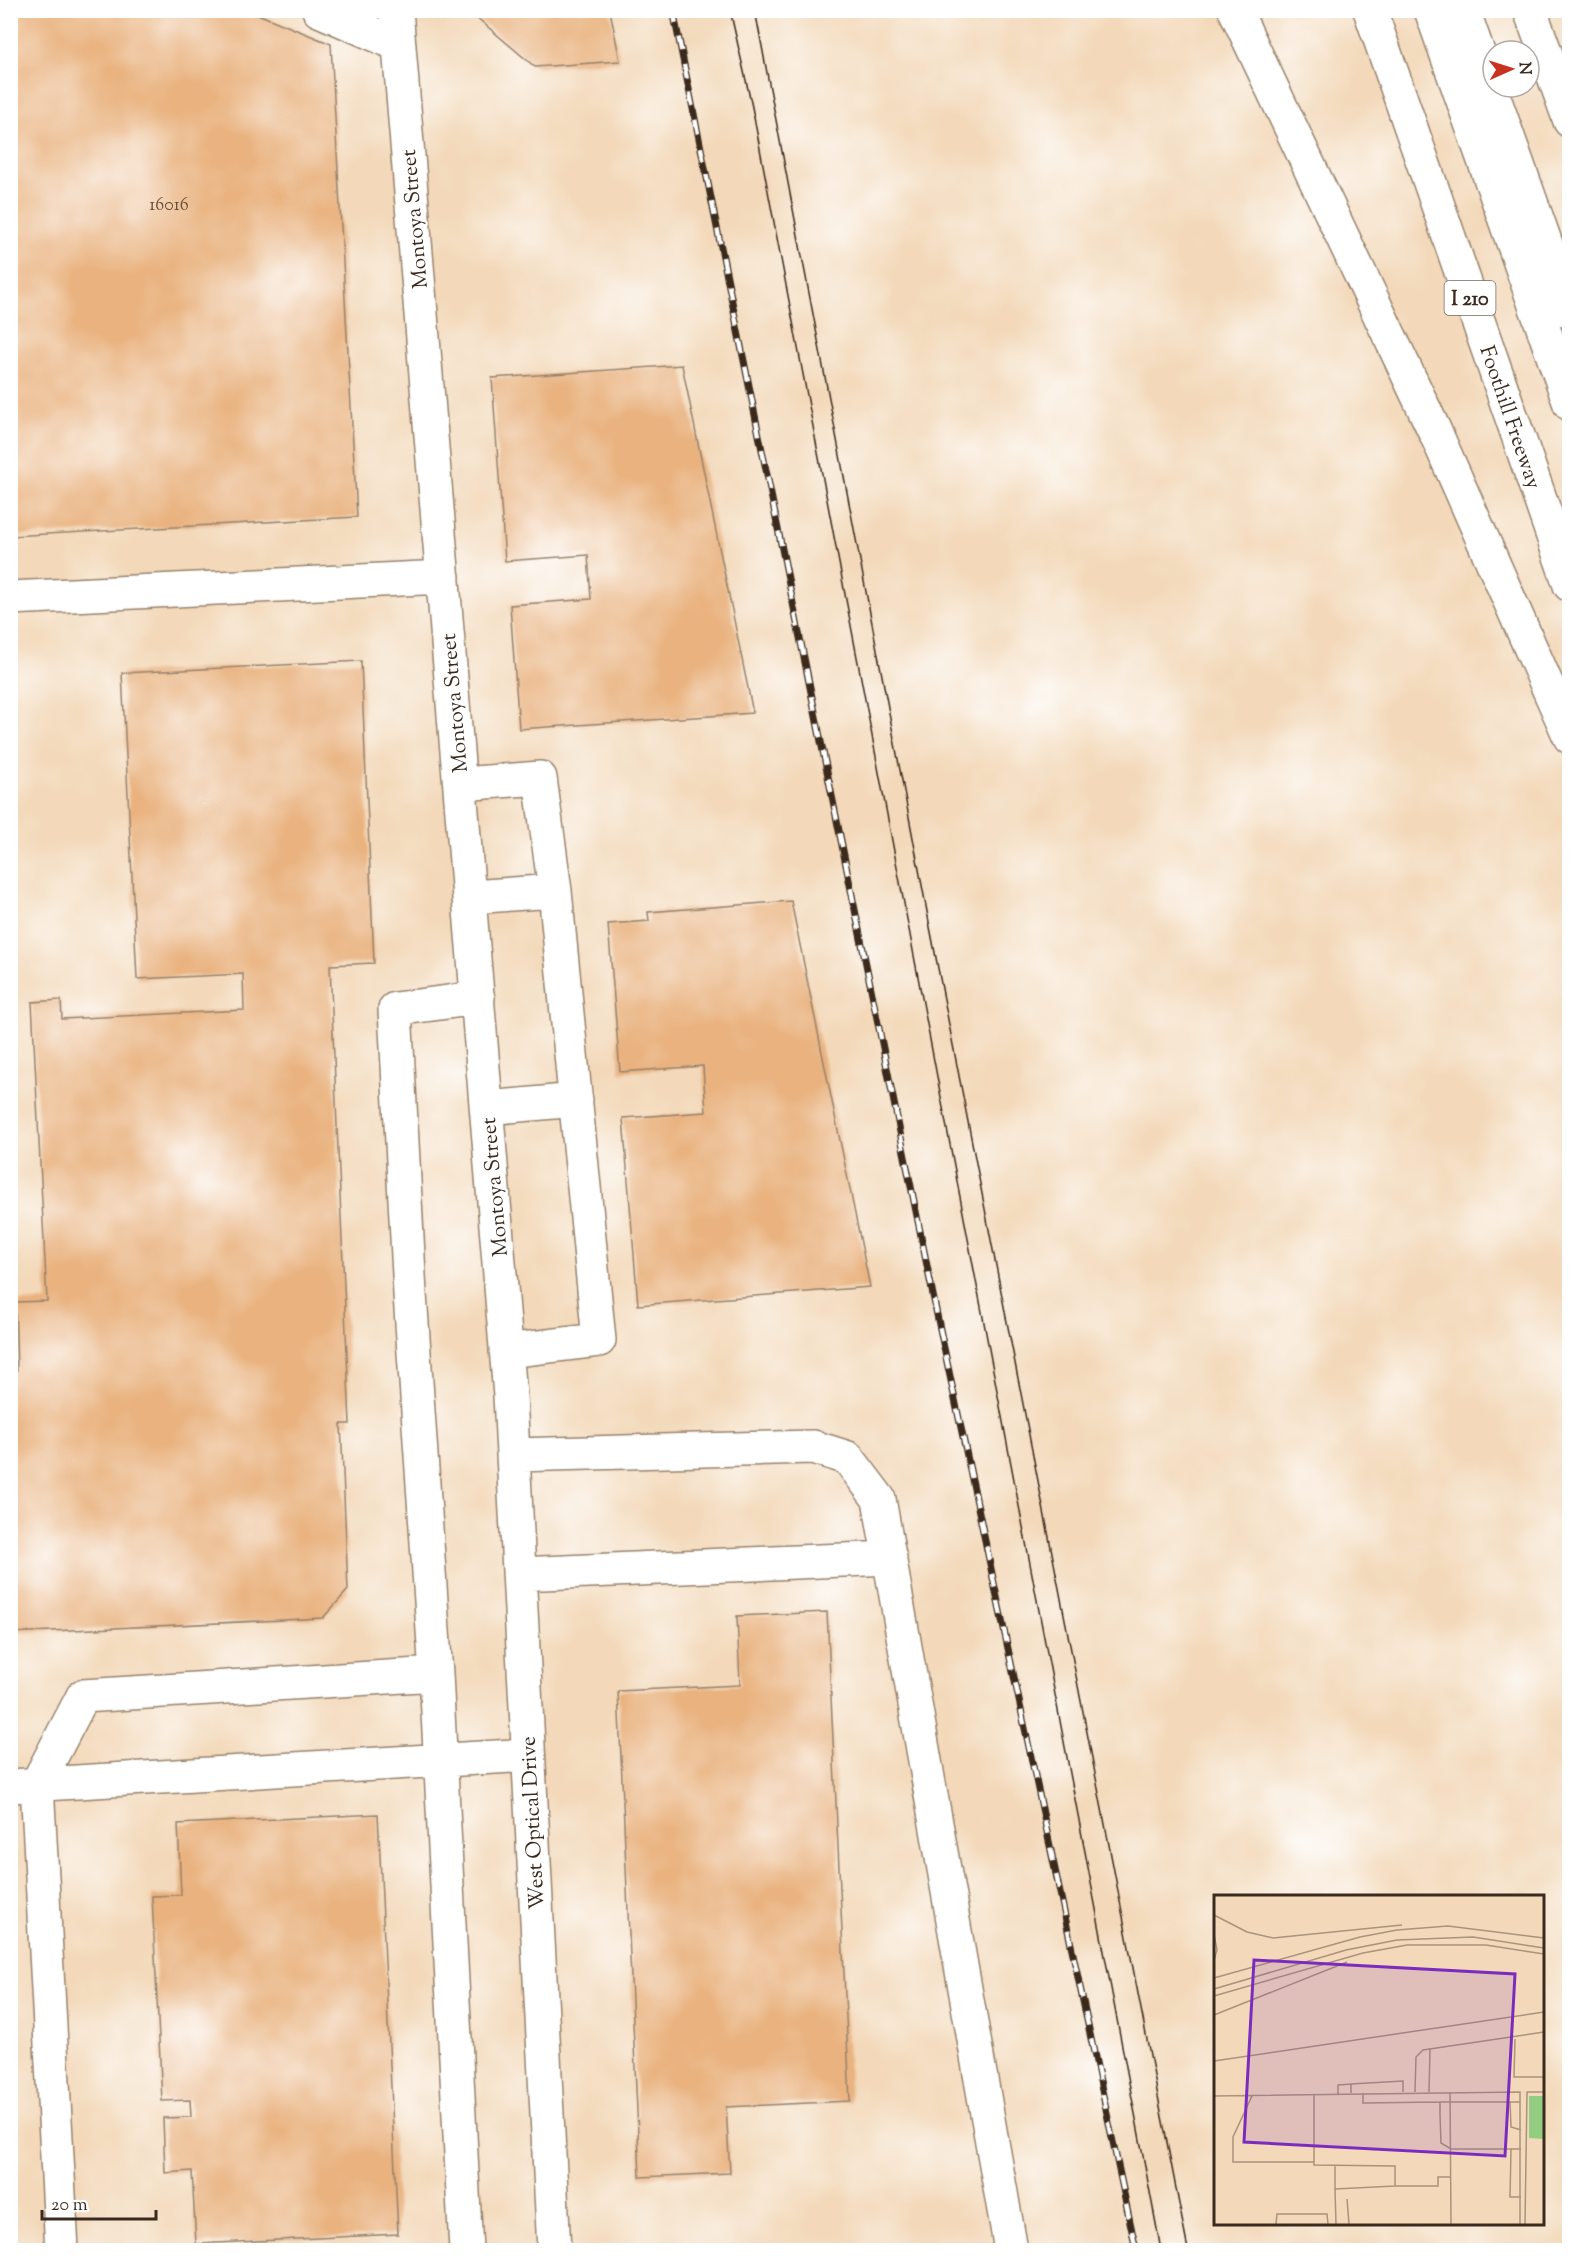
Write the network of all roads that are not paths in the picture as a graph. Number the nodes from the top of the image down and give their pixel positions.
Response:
1 (319, 10) edge
2 (396, 10) edge
3 (1235, 10) edge
4 (1370, 10) edge
5 (1431, 10) edge
6 (1463, 10) edge
7 (1530, 10) edge
8 (399, 45) junction
9 (1569, 121) edge
10 (1569, 312) edge
11 (1569, 404) edge
12 (443, 576) junction
13 (1569, 585) edge
14 (10, 598) edge
15 (1569, 737) edge
16 (461, 783) junction
17 (555, 891) junction
18 (470, 897) junction
19 (478, 998) junction
20 (576, 1100) junction
21 (487, 1108) junction
22 (506, 1351) junction
23 (510, 1396) joint
24 (513, 1455) junction
25 (890, 1558) junction
26 (519, 1574) junction
27 (436, 1674) junction
28 (528, 1755) junction
29 (440, 1760) junction
30 (24, 1785) edge
31 (62, 2250) edge
32 (466, 2250) edge
33 (554, 2250) edge
34 (1011, 2250) edge

1 - 8 main road
2 - 8 main road, Montoya Street
3 - 15 main road
4 - 13 main road, Foothill Freeway / I 210
5 - 11 main road
6 - 10 main road
7 - 9 main road
8 - 12 main road, Montoya Street
12 - 14 main road
12 - 16 main road, Montoya Street
16 - 17 main road
16 - 18 main road, Montoya Street
17 - 18 main road
17 - 20 main road
18 - 19 main road, Montoya Street
19 - 21 main road, Montoya Street
19 - 27 main road
20 - 21 main road
20 - 22 main road
21 - 22 main road, Montoya Street
22 - 23 main road, Montoya Street
23 - 24 main road, West Optical Drive
24 - 25 main road
24 - 26 main road, West Optical Drive
25 - 26 main road
25 - 34 main road
26 - 28 main road, West Optical Drive
27 - 29 main road
27 - 30 main road
28 - 29 main road
28 - 33 main road, West Optical Drive
29 - 30 main road
29 - 32 main road
30 - 31 main road

